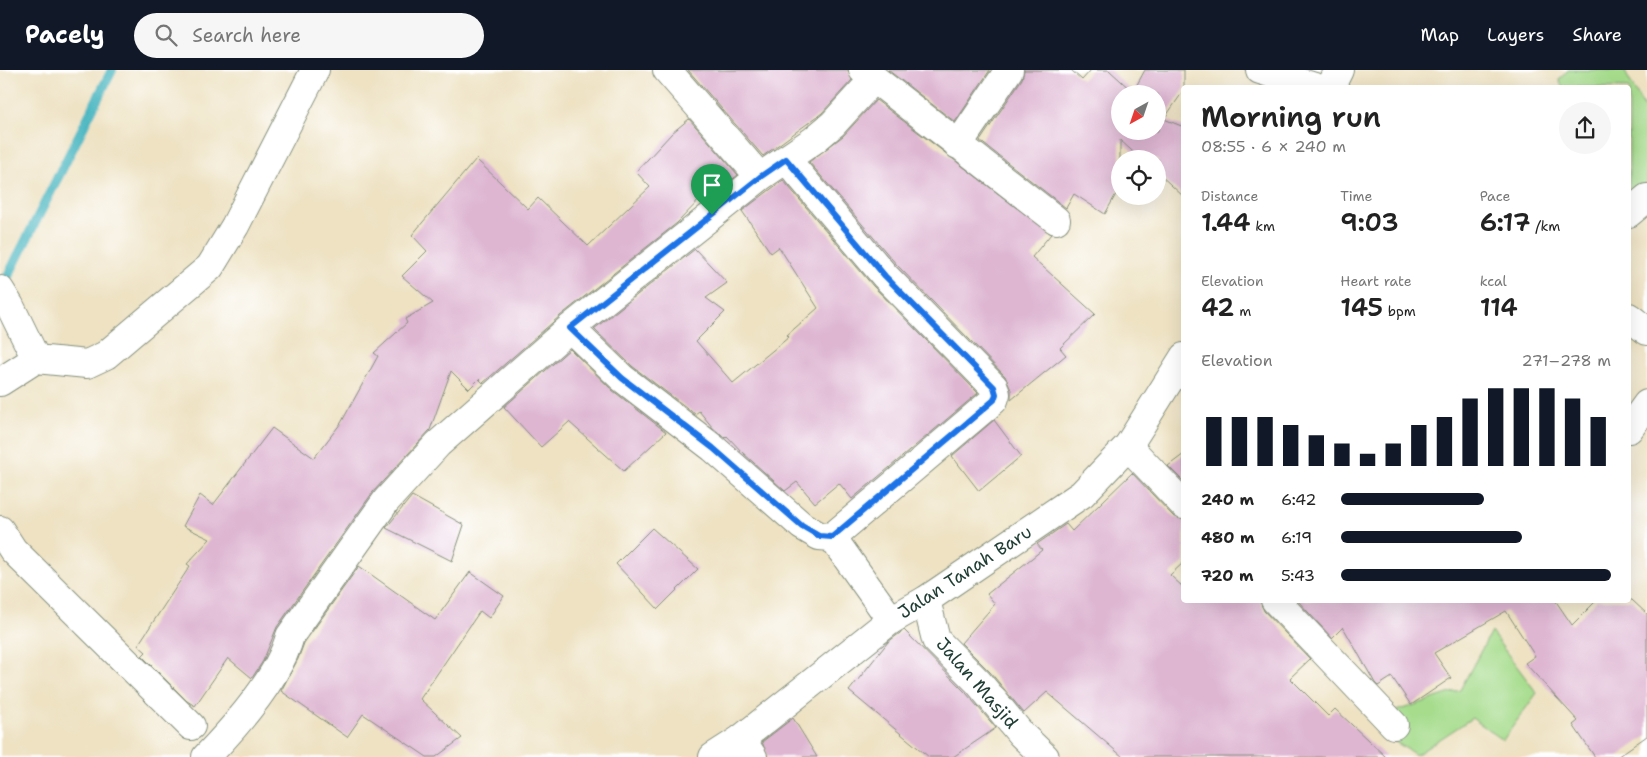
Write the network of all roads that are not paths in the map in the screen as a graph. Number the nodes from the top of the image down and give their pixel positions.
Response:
1 (315, 70) edge
2 (667, 70) edge
3 (1009, 70) edge
4 (1339, 70) edge
5 (1263, 71) edge
6 (868, 75) edge
7 (1307, 85) edge
8 (1332, 85) edge
9 (958, 145) junction
10 (786, 159) junction
11 (760, 177) junction
12 (1647, 198) edge
13 (1631, 211) edge
14 (1056, 220) dead end
15 (5, 298) edge
16 (1631, 319) edge
17 (570, 328) junction
18 (1647, 331) edge
19 (36, 359) junction
20 (1181, 362) edge
21 (0, 382) edge
22 (1647, 404) edge
23 (1631, 426) edge
24 (1128, 446) junction
25 (1181, 502) edge
26 (0, 530) edge
27 (832, 537) junction
28 (926, 600) junction
29 (1278, 603) edge
30 (885, 611) junction
31 (1394, 724) dead end
32 (191, 726) dead end
33 (747, 748) edge
34 (217, 754) edge
35 (714, 757) edge
36 (1045, 757) edge

1 - 19 street
2 - 11 street
3 - 9 street
4 - 8 street
5 - 7 street
6 - 9 street
6 - 10 street
9 - 14 street
10 - 11 street
10 - 27 street
11 - 17 street
12 - 13 street
15 - 19 street
16 - 18 street
17 - 27 street
17 - 34 street
19 - 21 street
20 - 24 street, Jalan Tanah Baru
22 - 23 street
24 - 25 street
24 - 28 street, Jalan Tanah Baru
26 - 32 street
27 - 30 street
28 - 30 street, Jalan Tanah Baru
28 - 36 street, Jalan Masjid
29 - 31 street
30 - 33 street, Jalan Tanah Baru
33 - 35 street, Jalan Tanah Baru

